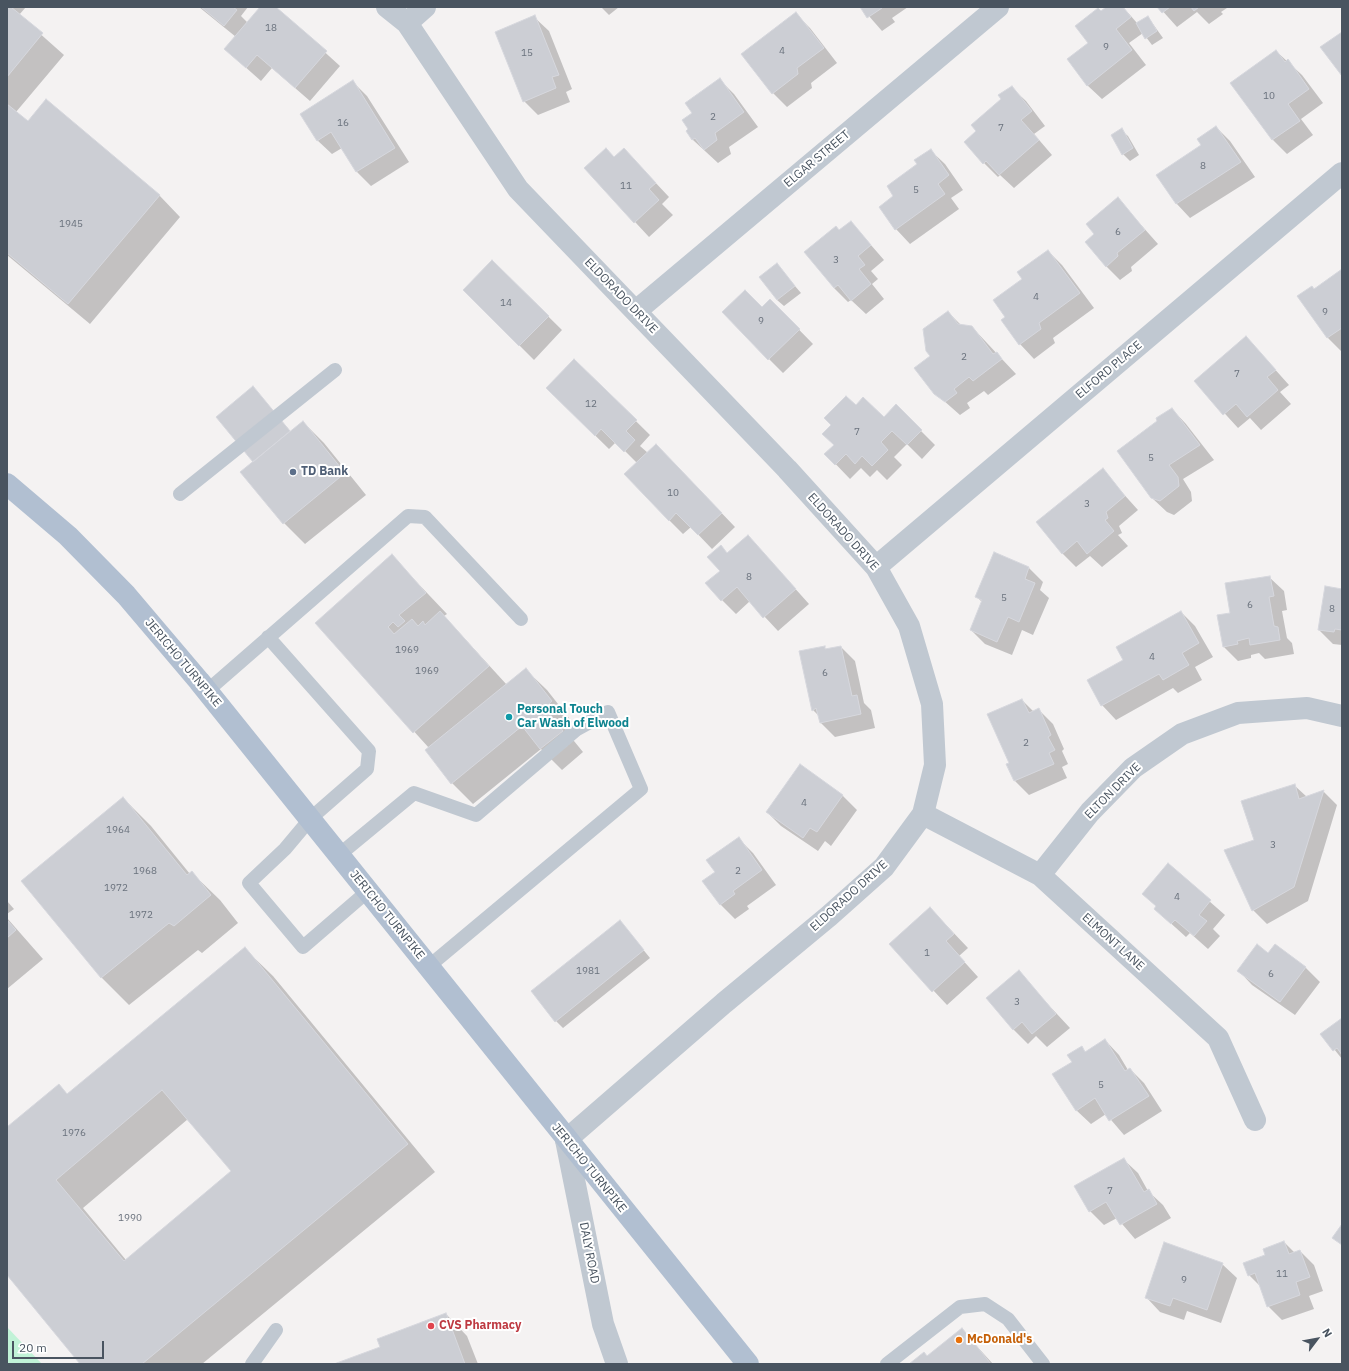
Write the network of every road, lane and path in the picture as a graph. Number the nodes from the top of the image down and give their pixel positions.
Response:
1 (388, 7) edge
2 (425, 7) edge
3 (998, 7) edge
4 (406, 23) junction
5 (1342, 173) edge
6 (636, 311) junction
7 (334, 370) dead end
8 (7, 484) edge
9 (180, 494) dead end
10 (876, 567) junction
11 (521, 619) dead end
12 (268, 637) junction
13 (207, 690) junction
14 (1342, 716) edge
15 (923, 814) junction
16 (310, 818) junction
17 (339, 855) junction
18 (1040, 875) junction
19 (368, 891) junction
20 (428, 967) junction
21 (1254, 1120) dead end
22 (566, 1140) junction
23 (276, 1330) dead end
24 (252, 1364) edge
25 (617, 1364) edge
26 (748, 1364) edge
27 (887, 1364) edge
28 (1043, 1364) edge

1 - 4 street, ELDORADO DRIVE
2 - 4 street
3 - 6 street, ELGAR STREET
4 - 6 street, ELDORADO DRIVE
5 - 10 street, ELFORD PLACE
6 - 10 street, ELDORADO DRIVE
7 - 9 lane
8 - 13 main road, JERICHO TURNPIKE
10 - 15 street, ELDORADO DRIVE
11 - 12 lane
12 - 13 lane
12 - 16 lane
13 - 16 main road, JERICHO TURNPIKE
14 - 18 street, ELTON DRIVE
15 - 18 street, ELMONT LANE
15 - 22 street, ELDORADO DRIVE
16 - 17 main road, JERICHO TURNPIKE
16 - 19 lane
17 - 19 main road, JERICHO TURNPIKE
17 - 20 lane
18 - 21 street, ELMONT LANE
19 - 20 main road, JERICHO TURNPIKE
20 - 22 main road, JERICHO TURNPIKE
22 - 25 street, DALY ROAD
22 - 26 main road, JERICHO TURNPIKE
23 - 24 lane
27 - 28 lane

